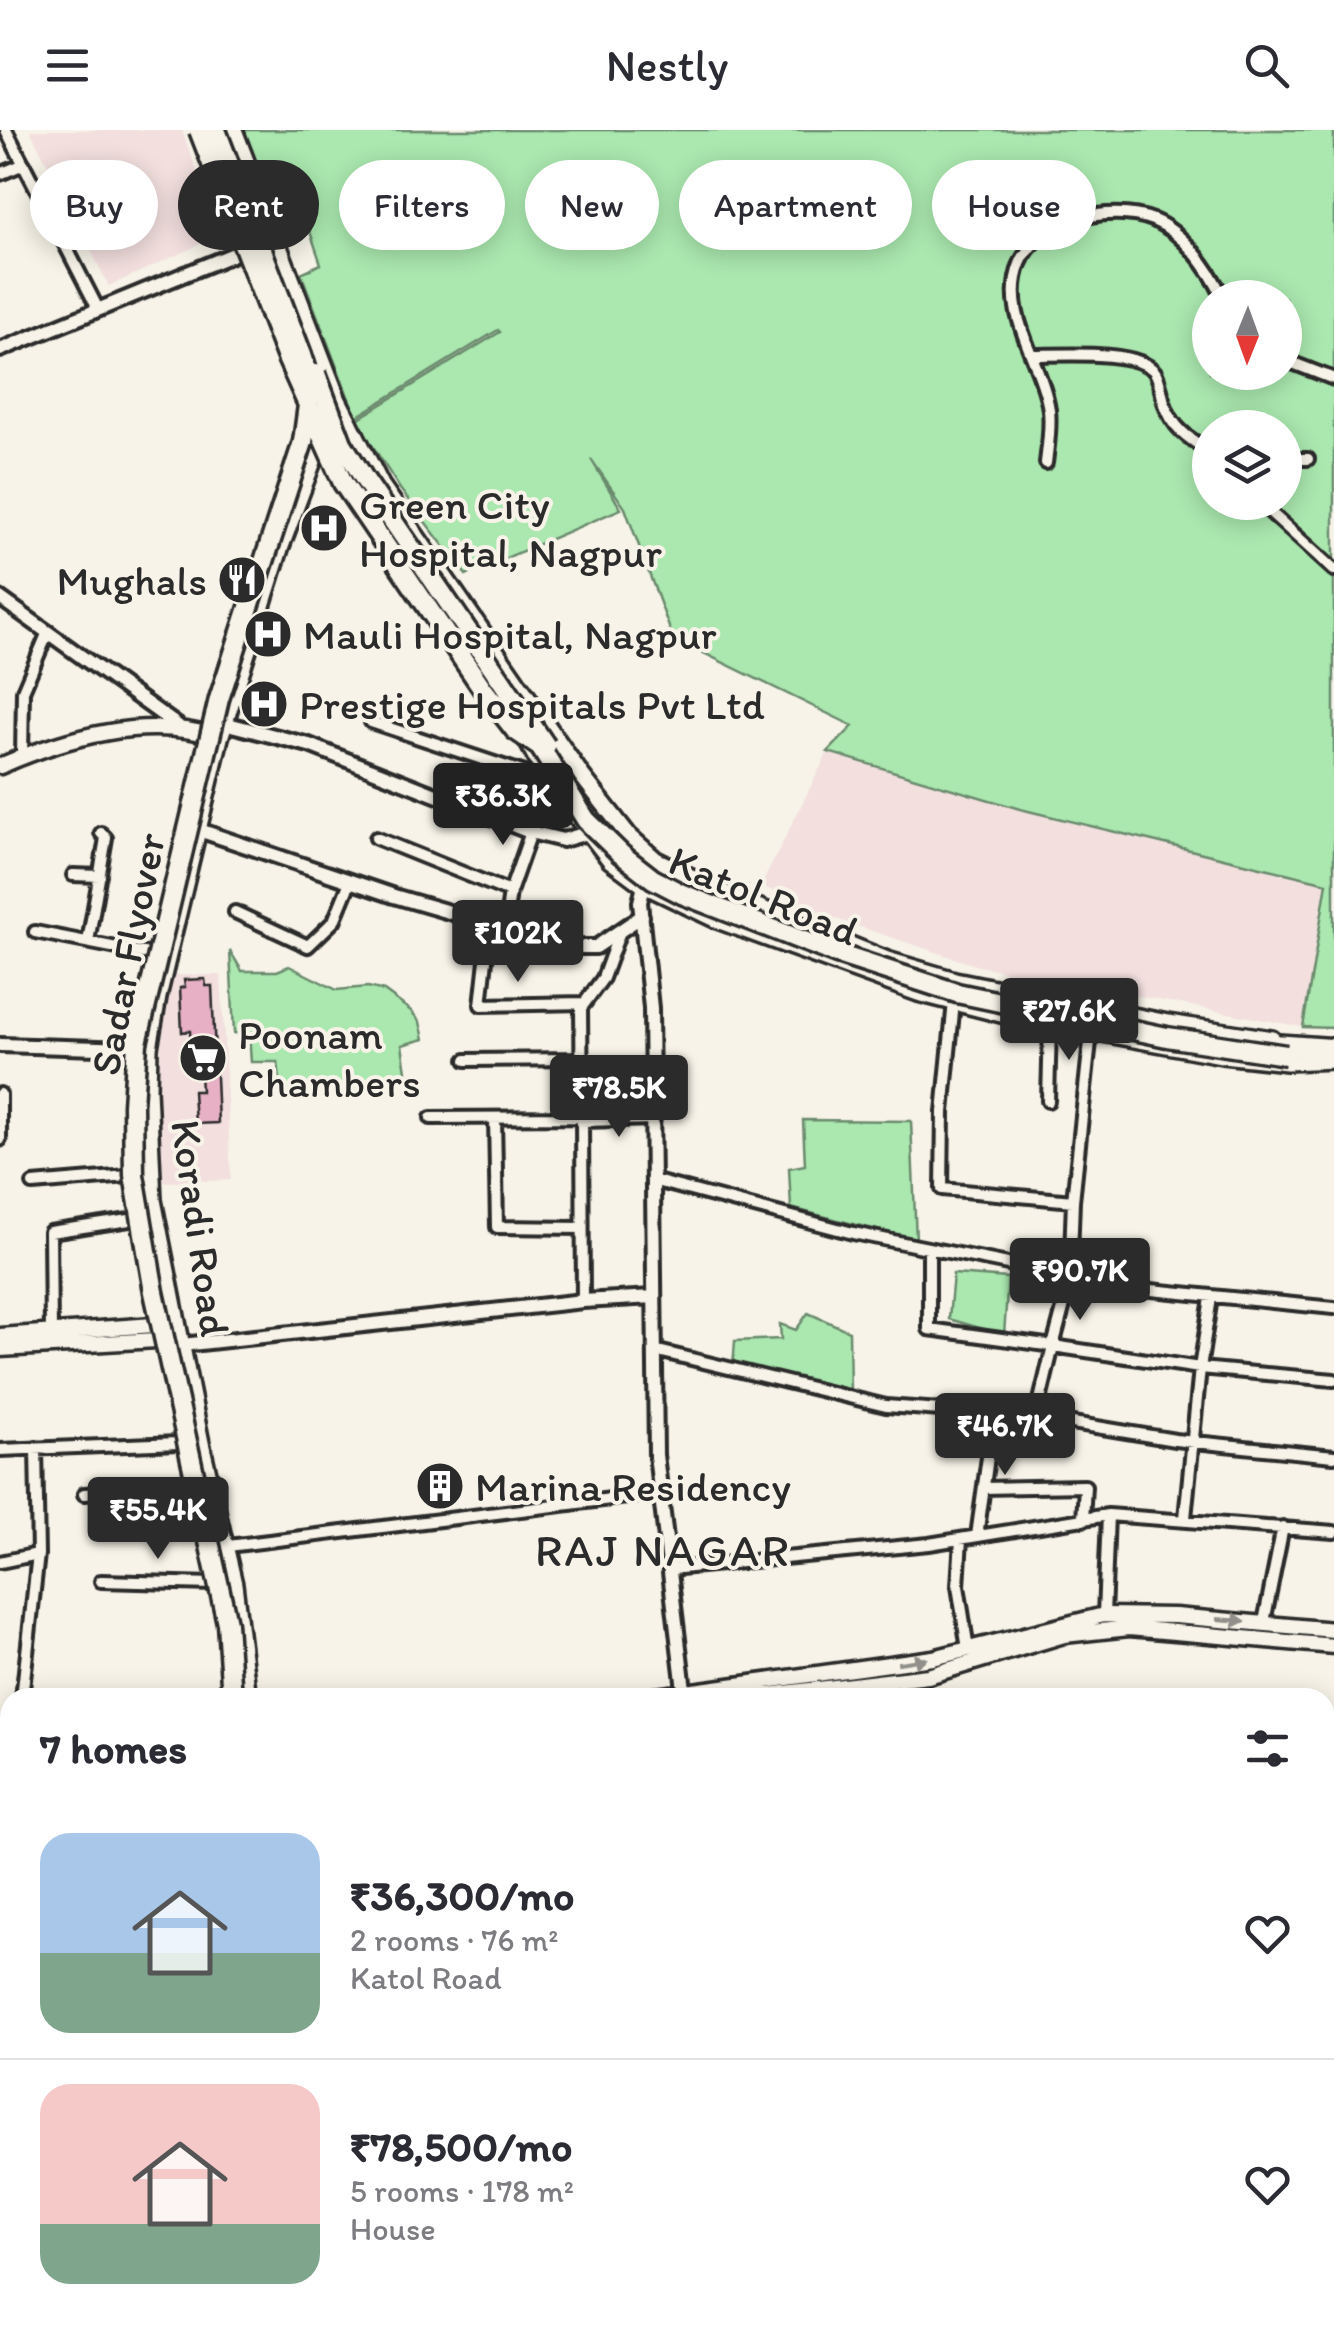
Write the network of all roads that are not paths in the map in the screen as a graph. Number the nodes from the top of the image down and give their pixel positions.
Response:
1 (6, 130) edge
2 (203, 130) edge
3 (216, 130) edge
4 (224, 130) edge
5 (234, 130) edge
6 (215, 160) edge
7 (246, 160) edge
8 (24, 164) junction
9 (0, 174) edge
10 (244, 250) edge
11 (252, 250) edge
12 (280, 250) edge
13 (1211, 280) edge
14 (98, 309) junction
15 (0, 350) edge
16 (1032, 354) junction
17 (1302, 367) edge
18 (324, 378) junction
19 (1334, 379) edge
20 (338, 400) junction
21 (315, 405) junction
22 (328, 433) junction
23 (1192, 440) edge
24 (1302, 458) edge
25 (1308, 458) dead end
26 (1046, 463) dead end
27 (351, 477) junction
28 (306, 482) junction
29 (1280, 520) edge
30 (1334, 570) edge
31 (0, 598) edge
32 (48, 632) junction
33 (371, 722) dead end
34 (205, 725) junction
35 (178, 726) junction
36 (222, 730) junction
37 (22, 757) junction
38 (0, 766) edge
39 (549, 781) junction
40 (190, 827) junction
41 (530, 832) junction
42 (101, 833) dead end
43 (587, 833) junction
44 (376, 838) dead end
45 (656, 860) junction
46 (74, 874) dead end
47 (100, 876) junction
48 (350, 882) junction
49 (642, 884) junction
50 (510, 892) junction
51 (235, 912) dead end
52 (642, 916) junction
53 (505, 926) junction
54 (620, 930) junction
55 (35, 932) dead end
56 (88, 942) junction
57 (153, 955) junction
58 (954, 1002) junction
59 (584, 1004) junction
60 (1050, 1025) junction
61 (1092, 1032) junction
62 (0, 1045) edge
63 (132, 1049) junction
64 (1287, 1051) junction
65 (1332, 1054) edge
66 (581, 1058) junction
67 (466, 1060) dead end
68 (0, 1094) edge
69 (1048, 1101) dead end
70 (430, 1118) dead end
71 (495, 1118) junction
72 (654, 1118) junction
73 (582, 1119) junction
74 (0, 1140) edge
75 (128, 1176) junction
76 (652, 1180) junction
77 (34, 1184) dead end
78 (1073, 1201) junction
79 (136, 1219) junction
80 (582, 1228) junction
81 (929, 1250) junction
82 (1070, 1282) junction
83 (653, 1298) junction
84 (1212, 1298) junction
85 (584, 1301) junction
86 (1334, 1308) edge
87 (51, 1332) junction
88 (0, 1336) edge
89 (156, 1337) junction
90 (182, 1345) junction
91 (1053, 1346) junction
92 (0, 1349) edge
93 (654, 1350) junction
94 (1200, 1368) junction
95 (1334, 1380) edge
96 (994, 1414) junction
97 (1036, 1417) junction
98 (1194, 1439) junction
99 (179, 1443) junction
100 (36, 1448) junction
101 (0, 1450) edge
102 (1334, 1456) edge
103 (190, 1488) junction
104 (984, 1488) junction
105 (660, 1493) junction
106 (84, 1494) dead end
107 (1108, 1515) junction
108 (1185, 1518) junction
109 (1083, 1520) junction
110 (1283, 1526) junction
111 (1334, 1532) edge
112 (977, 1536) junction
113 (961, 1539) junction
114 (224, 1547) junction
115 (206, 1548) junction
116 (38, 1554) junction
117 (0, 1562) edge
118 (670, 1570) junction
119 (102, 1581) dead end
120 (214, 1584) junction
121 (1104, 1616) junction
122 (1264, 1622) junction
123 (1334, 1630) edge
124 (1334, 1646) edge
125 (968, 1649) junction
126 (23, 1688) edge
127 (224, 1688) edge
128 (235, 1688) edge
129 (236, 1688) edge
130 (247, 1688) edge
131 (683, 1688) edge
132 (732, 1688) edge
133 (827, 1688) edge

1 - 8 street
2 - 6 main road, Katol Road
2 - 64 highway, bridge
3 - 128 highway, Sadar Flyover, bridge
4 - 18 highway, bridge
5 - 7 main road
8 - 9 street
8 - 14 street
10 - 14 street
11 - 21 main road, Katol Road
12 - 18 main road
13 - 16 street
14 - 15 street
16 - 23 street
16 - 26 street
17 - 19 street
18 - 20 main road
18 - 21 main road, Koradi Road
18 - 64 highway, bridge
18 - 129 highway, Sadar Flyover, bridge
20 - 22 main road, Koradi Road
20 - 45 main road, Katol Road
21 - 22 main road, Katol Road
21 - 34 main road, Koradi Road
22 - 27 main road, Katol Road
22 - 28 main road, Koradi Road
24 - 25 street
27 - 28 main road
27 - 39 main road, Katol Road
28 - 36 main road, Koradi Road
29 - 30 street
31 - 32 street
32 - 35 street
32 - 37 street
33 - 39 street
34 - 35 main road
34 - 36 main road
34 - 40 main road, Koradi Road
35 - 37 main road
36 - 40 main road, Koradi Road
36 - 41 street
37 - 38 main road
39 - 41 street
39 - 43 main road, Katol Road
40 - 48 street
40 - 57 main road, Koradi Road
40 - 90 main road, Koradi Road
41 - 43 street
41 - 50 street
42 - 47 street
43 - 49 main road, Katol Road
44 - 50 street
45 - 49 street
45 - 65 main road, Katol Road
46 - 47 street
47 - 56 street
48 - 51 street
48 - 53 street
49 - 52 street
49 - 58 main road, Katol Road
50 - 53 street
52 - 54 street
52 - 72 street
53 - 54 street
53 - 59 street
54 - 59 street
55 - 56 street
56 - 57 street
57 - 63 main road, Koradi Road
58 - 60 main road, Katol Road
58 - 78 street
59 - 66 street
60 - 61 main road, Katol Road
60 - 69 street
61 - 65 main road, Katol Road
61 - 78 street
62 - 63 street
63 - 75 main road, Koradi Road
64 - 65 highway
66 - 67 street
66 - 73 street
68 - 74 street
70 - 71 street
71 - 73 street
71 - 80 street
72 - 73 street
72 - 76 street
73 - 80 street
75 - 77 street
75 - 79 main road, Koradi Road
76 - 81 street
76 - 83 street
78 - 82 street
79 - 87 street
79 - 89 main road, Koradi Road
80 - 85 street
81 - 82 street
81 - 91 street
82 - 84 street
82 - 91 street
83 - 85 street
83 - 93 street
84 - 86 street
84 - 94 street
85 - 90 street
87 - 88 main road
87 - 89 main road
89 - 90 street
89 - 92 main road
89 - 99 main road, Koradi Road
90 - 114 main road, Koradi Road
91 - 94 street
91 - 97 street
93 - 96 street
93 - 105 street
94 - 95 street
94 - 98 street
96 - 97 street
96 - 104 street
97 - 98 street
98 - 102 street
98 - 108 street
99 - 100 street
99 - 103 main road, Koradi Road
100 - 101 street
100 - 116 street
103 - 106 street
103 - 115 main road, Koradi Road
104 - 109 street
104 - 112 street
105 - 114 street
105 - 118 street
107 - 108 street
107 - 109 street
107 - 121 street
108 - 110 street
109 - 112 street
110 - 111 street
110 - 122 street
112 - 113 street
113 - 118 street
113 - 125 street
114 - 115 street
114 - 130 main road, Koradi Road
115 - 120 main road, Koradi Road
116 - 117 street
116 - 126 street
118 - 131 street
119 - 120 street
120 - 127 main road, Koradi Road
121 -> 122 main road
121 - 125 main road
122 - 123 main road
124 - 133 main road
132 -> 125 main road

